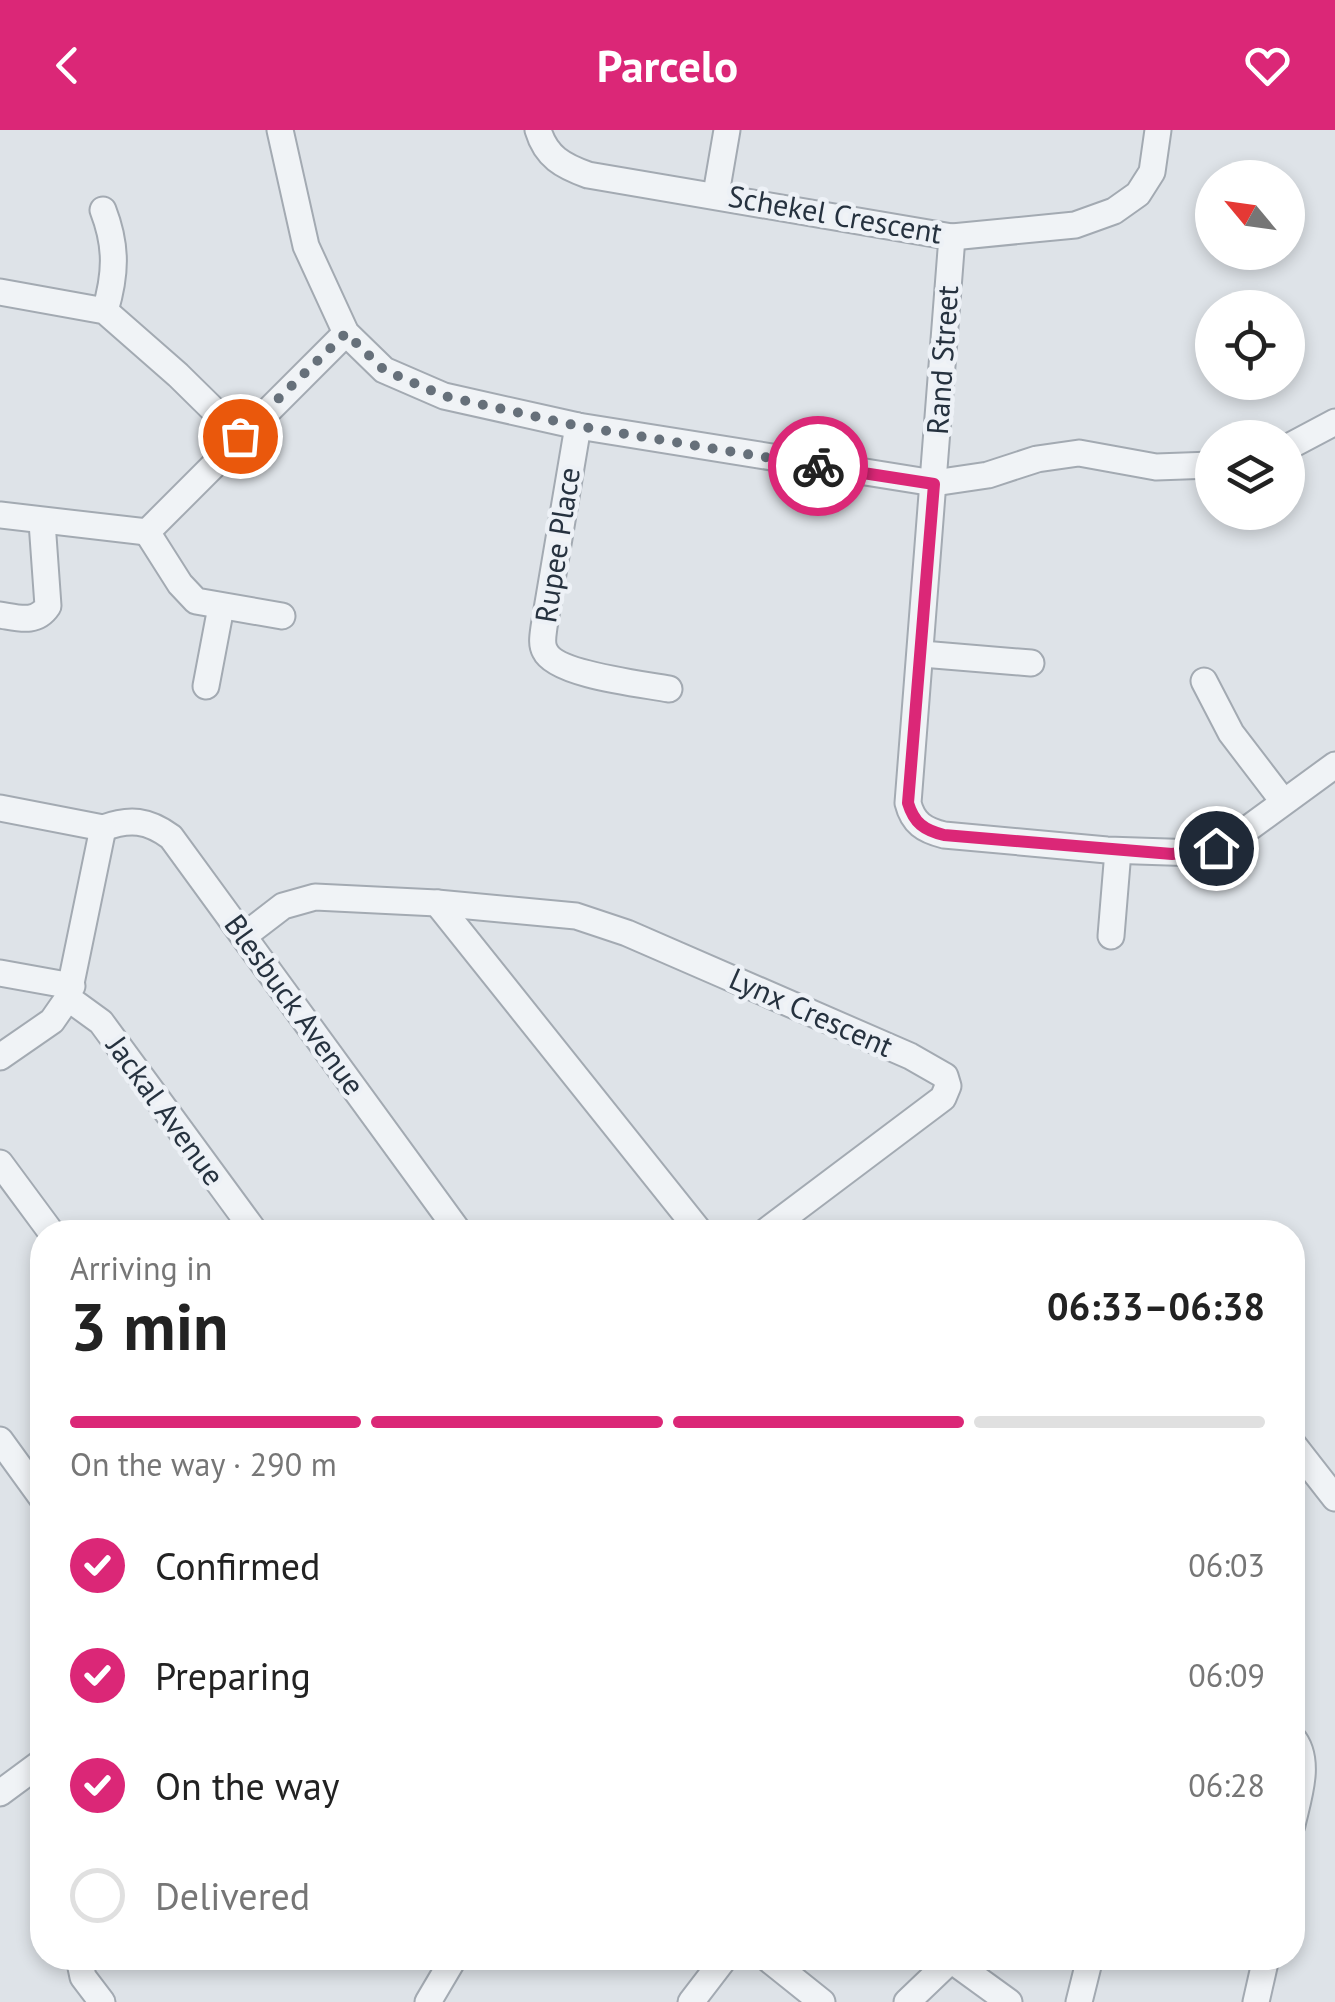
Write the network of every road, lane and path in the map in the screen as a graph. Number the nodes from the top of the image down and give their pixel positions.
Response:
1 (280, 130) edge
2 (538, 130) edge
3 (727, 130) edge
4 (1158, 130) edge
5 (716, 194) junction
6 (103, 210) dead end
7 (952, 237) junction
8 (0, 292) edge
9 (104, 311) junction
10 (346, 333) junction
11 (578, 426) junction
12 (1334, 427) edge
13 (240, 436) junction
14 (1305, 440) edge
15 (1195, 466) edge
16 (934, 484) junction
17 (0, 515) edge
18 (42, 522) junction
19 (148, 532) junction
20 (221, 607) junction
21 (0, 615) edge
22 (282, 616) dead end
23 (922, 654) junction
24 (1031, 663) dead end
25 (1204, 680) dead end
26 (206, 686) dead end
27 (669, 689) dead end
28 (1335, 765) edge
29 (1284, 801) junction
30 (0, 808) edge
31 (104, 828) junction
32 (1118, 851) junction
33 (437, 903) junction
34 (244, 936) junction
35 (1110, 936) dead end
36 (0, 974) edge
37 (70, 992) junction
38 (0, 1057) edge
39 (0, 1163) edge
40 (42, 1220) edge
41 (245, 1220) edge
42 (451, 1220) edge
43 (690, 1220) edge
44 (781, 1220) edge
45 (0, 1440) edge
46 (1305, 1460) edge
47 (30, 1481) edge
48 (1335, 1498) edge
49 (30, 1771) edge
50 (0, 1793) edge
51 (82, 1970) edge
52 (447, 1970) edge
53 (719, 1970) edge
54 (941, 1970) edge
55 (966, 1970) edge
56 (1087, 1970) edge
57 (1263, 1970) edge
58 (782, 1978) edge
59 (696, 1994) edge
60 (102, 2002) edge
61 (428, 2002) edge
62 (822, 2002) edge
63 (908, 2002) edge
64 (1008, 2002) edge
65 (1078, 2002) edge
66 (1256, 2002) edge

1 - 10 street
2 - 5 street, Schekel Crescent
3 - 5 street
4 - 7 street, Schekel Crescent
5 - 7 street, Schekel Crescent
6 - 9 street
7 - 16 street, Rand Street
8 - 9 street
9 - 13 street
10 - 11 street
10 - 13 street
11 - 16 street
11 - 27 street, Rupee Place
12 - 14 street
13 - 19 street
15 - 16 street
16 - 23 street, Rand Street
17 - 18 street
18 - 19 street
18 - 21 street
19 - 20 street
20 - 22 street
20 - 26 street
23 - 24 street
23 - 32 street, Rand Street
25 - 29 street
28 - 29 street, Rand Street
29 - 32 street, Rand Street
30 - 31 street, Blesbuck Avenue
31 - 34 street, Blesbuck Avenue
31 - 37 street
32 - 35 street
33 - 34 street, Lynx Crescent
33 - 43 street
33 - 44 street, Lynx Crescent
34 - 42 street, Blesbuck Avenue
36 - 37 street
37 - 38 street
37 - 41 street, Jackal Avenue
39 - 40 street
45 - 47 street
46 - 48 street
49 - 50 street
51 - 60 street
52 - 61 street
53 - 59 street
54 - 63 street
55 - 64 street
56 - 65 street
57 - 66 street
58 - 62 street

